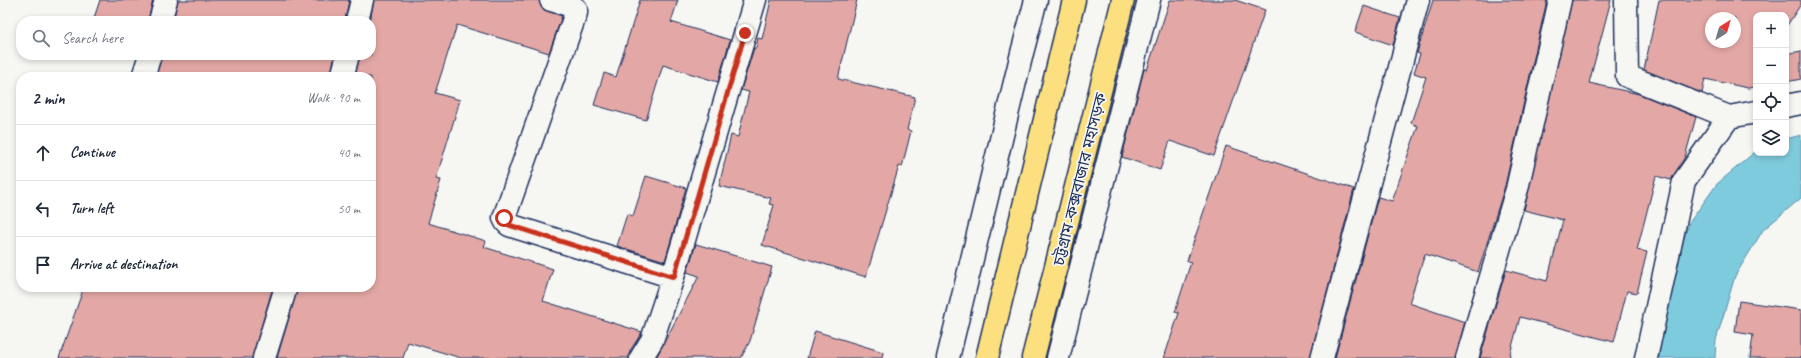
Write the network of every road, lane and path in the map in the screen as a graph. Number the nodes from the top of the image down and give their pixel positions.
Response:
1 (166, 0) edge
2 (362, 0) edge
3 (551, 0) edge
4 (755, 0) edge
5 (1036, 0) edge
6 (1074, 0) edge
7 (1123, 0) edge
8 (1149, 0) edge
9 (1418, 0) edge
10 (1560, 0) edge
11 (1626, 0) edge
12 (161, 16) edge
13 (358, 16) edge
14 (148, 60) edge
15 (347, 60) edge
16 (145, 72) edge
17 (343, 72) edge
18 (1801, 103) edge
19 (1789, 105) edge
20 (1753, 113) edge
21 (1730, 117) junction
22 (674, 277) junction
23 (284, 292) edge
24 (264, 358) edge
25 (641, 358) edge
26 (948, 358) edge
27 (987, 358) edge
28 (1033, 358) edge
29 (1058, 358) edge
30 (1322, 358) edge
31 (1468, 358) edge
32 (1646, 358) edge

1 - 12 street
2 - 13 street
3 - 22 street
4 - 22 street
5 - 26 street
6 - 27 highway
7 - 28 highway, চট্টগ্রাম-কক্সবাজার মহাসড়ক
8 - 29 street
9 - 30 street
10 - 31 street
11 - 21 street
14 - 16 street
15 - 17 street
18 - 19 street
20 - 21 street
21 - 32 street
22 - 25 street
23 - 24 street

